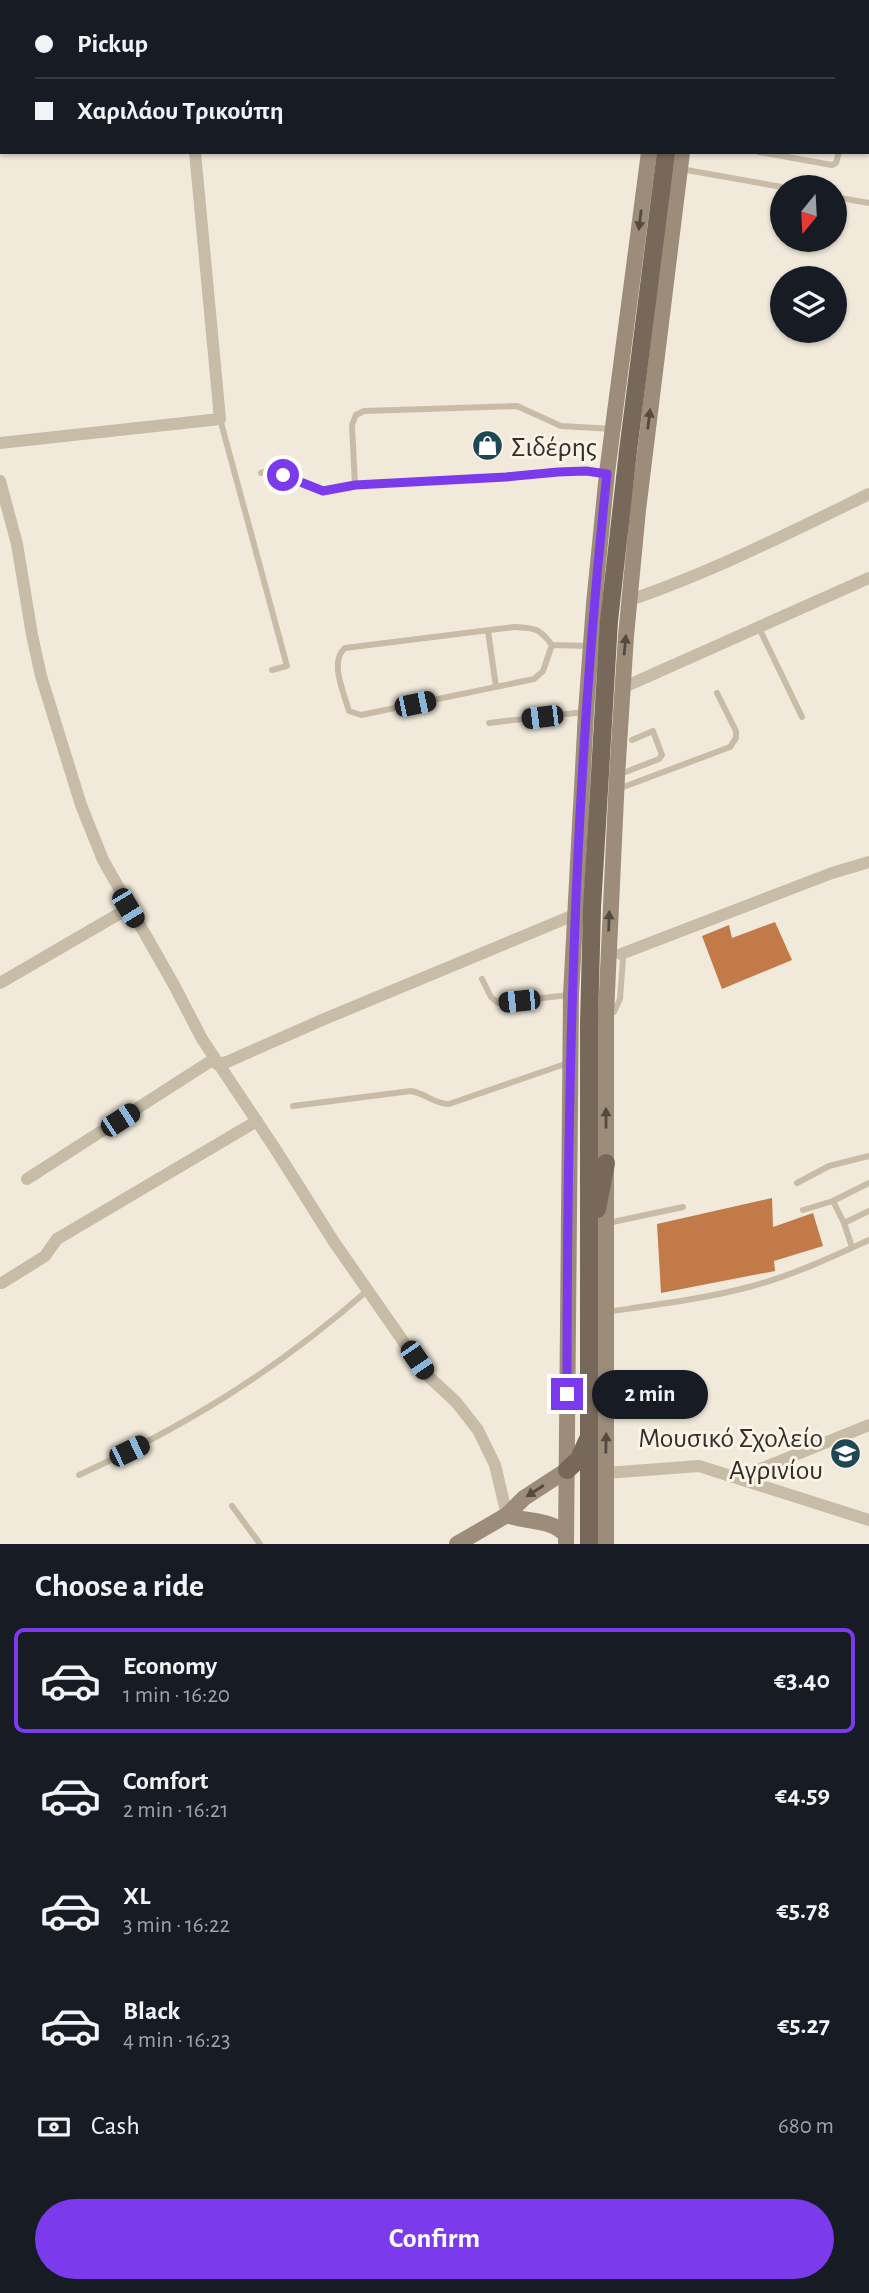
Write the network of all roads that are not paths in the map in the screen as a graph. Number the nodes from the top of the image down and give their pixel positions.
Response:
1 (195, 154) edge
2 (649, 154) edge
3 (666, 154) edge
4 (682, 154) edge
5 (770, 154) edge
6 (838, 154) edge
7 (680, 169) junction
8 (770, 185) edge
9 (847, 199) edge
10 (869, 203) edge
11 (220, 419) junction
12 (613, 429) junction
13 (0, 443) edge
14 (261, 473) dead end
15 (607, 474) junction
16 (0, 481) edge
17 (355, 485) junction
18 (869, 494) edge
19 (869, 578) edge
20 (630, 600) junction
21 (759, 628) junction
22 (488, 631) junction
23 (552, 645) junction
24 (590, 646) junction
25 (272, 670) dead end
26 (496, 687) junction
27 (622, 688) junction
28 (717, 693) dead end
29 (586, 712) junction
30 (802, 717) dead end
31 (489, 723) dead end
32 (632, 740) dead end
33 (616, 783) junction
34 (869, 862) edge
35 (128, 908) junction
36 (574, 915) junction
37 (614, 952) junction
38 (482, 979) dead end
39 (0, 983) edge
40 (571, 995) junction
41 (216, 1061) junction
42 (570, 1063) junction
43 (293, 1106) dead end
44 (257, 1121) junction
45 (869, 1156) edge
46 (606, 1163) junction
47 (27, 1179) dead end
48 (797, 1184) dead end
49 (869, 1184) edge
50 (833, 1201) junction
51 (683, 1207) dead end
52 (803, 1210) dead end
53 (869, 1211) edge
54 (607, 1223) junction
55 (844, 1223) junction
56 (869, 1240) edge
57 (852, 1247) junction
58 (589, 1250) junction
59 (2, 1283) dead end
60 (368, 1290) junction
61 (606, 1311) junction
62 (869, 1425) edge
63 (589, 1434) junction
64 (567, 1470) junction
65 (606, 1472) junction
66 (79, 1475) dead end
67 (743, 1479) junction
68 (232, 1506) dead end
69 (507, 1515) junction
70 (869, 1520) edge
71 (566, 1539) edge
72 (260, 1544) edge
73 (457, 1544) edge
74 (589, 1544) edge
75 (606, 1544) edge

1 - 11 street
2 -> 12 street
3 - 58 main road
4 - 7 street
5 - 6 lane
7 - 8 lane
20 -> 7 street
9 - 10 lane
11 - 13 street
11 - 25 lane
12 - 15 street
12 - 17 lane
14 - 17 lane
15 - 17 lane
15 - 24 street
16 - 35 street
18 - 20 street
19 - 21 street
27 -> 20 street
21 - 27 street
21 - 30 lane
22 - 23 lane
22 - 26 lane
22 - 26 lane
23 - 24 lane
23 - 26 lane
24 - 29 street
27 - 33 street
28 - 33 lane
29 - 31 lane
29 - 36 street
32 - 33 lane
37 -> 33 street
34 - 37 street
35 - 39 street
35 - 41 street
36 - 40 street
36 - 41 street
46 -> 37 street
38 - 40 lane
40 - 42 street
41 - 44 street
41 - 47 street
42 - 43 lane
42 - 64 street
44 - 59 street
44 - 60 street
45 - 48 lane
46 - 54 street
46 - 58 main road
49 - 50 lane
50 - 52 lane
50 - 55 lane
51 - 54 lane
53 - 55 lane
54 - 61 street
55 - 57 lane
56 - 57 lane
57 - 61 lane
58 - 63 main road
60 - 66 lane
60 - 69 street
65 -> 61 street
62 - 67 street
63 - 64 main road
63 - 74 main road
64 -> 69 street
64 - 71 street
65 - 67 street
65 - 75 street
67 - 70 street
68 - 72 lane
69 - 71 street
69 - 73 street

